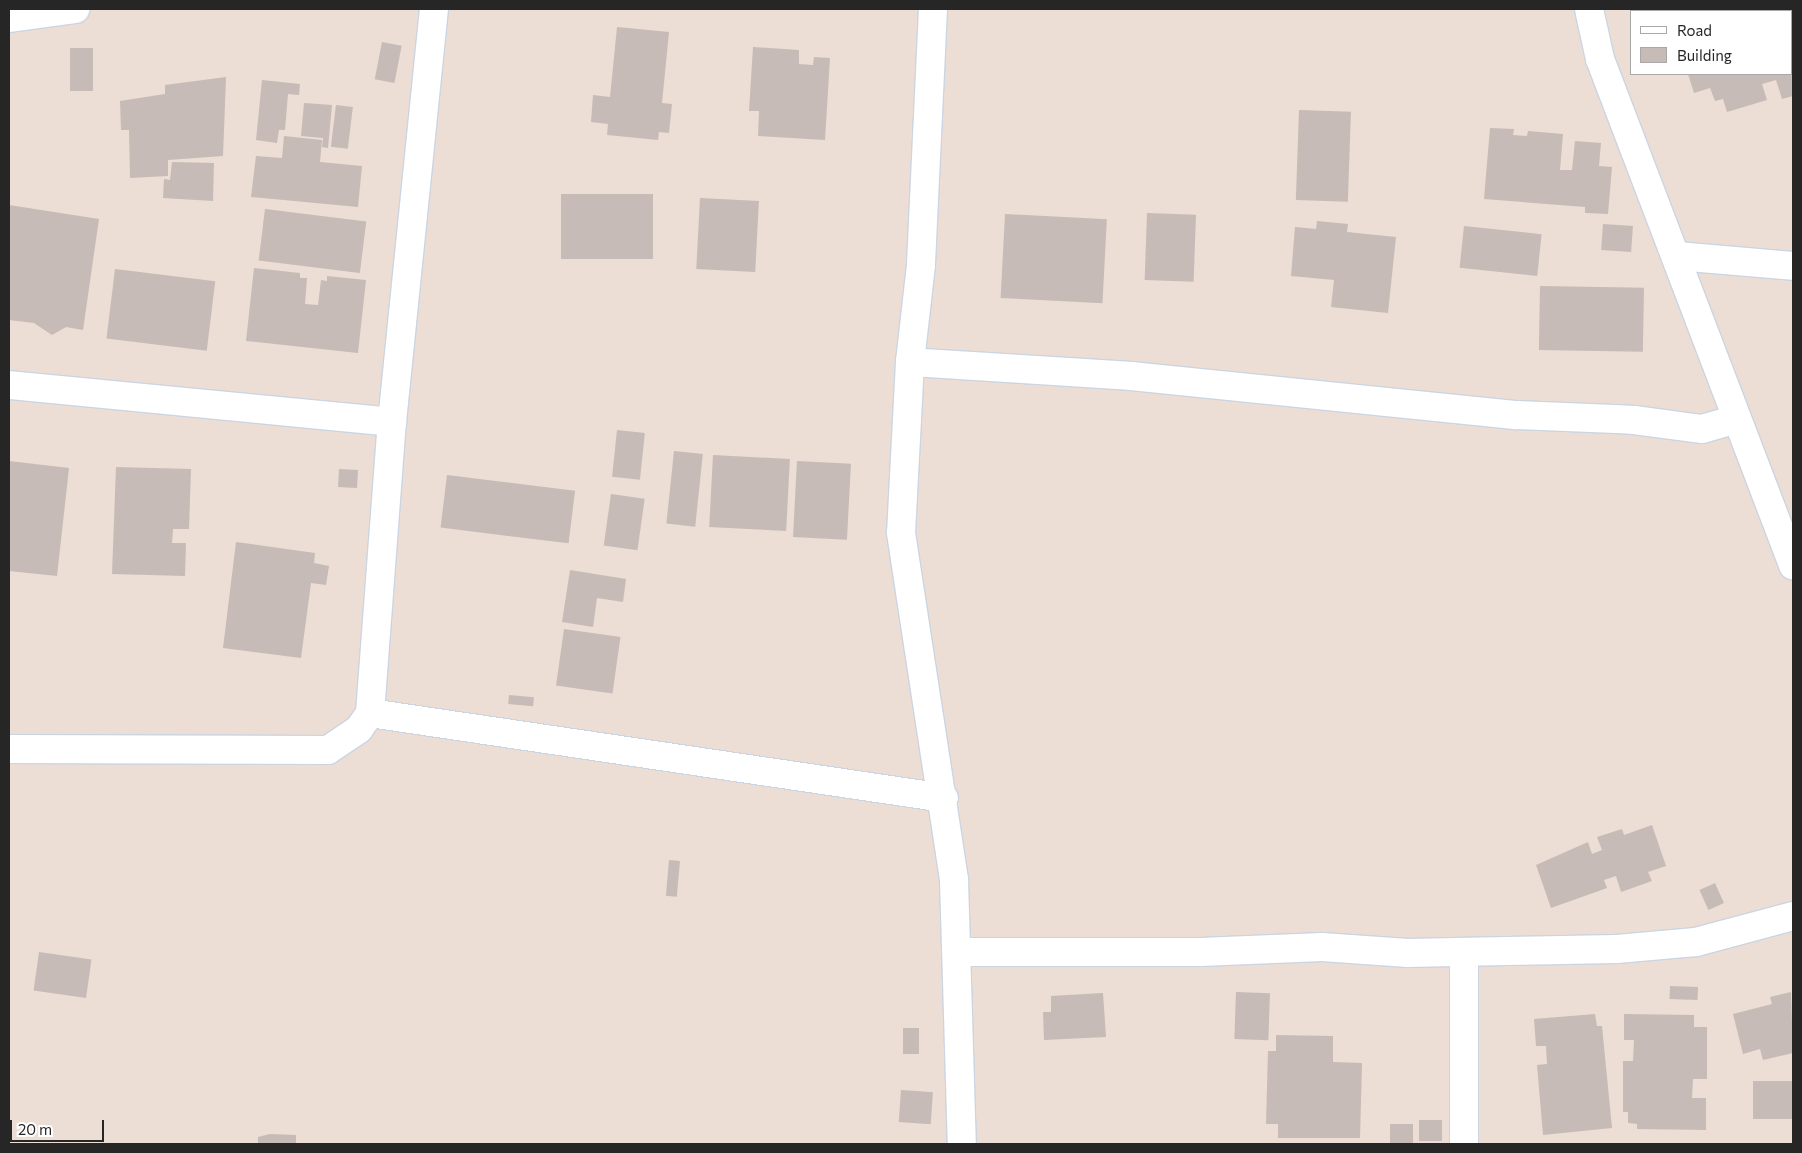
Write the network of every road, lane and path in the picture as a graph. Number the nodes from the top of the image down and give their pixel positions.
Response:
1 (75, 9) edge
2 (434, 9) edge
3 (933, 9) edge
4 (1589, 9) edge
5 (9, 18) edge
6 (1677, 256) junction
7 (1793, 266) edge
8 (910, 362) junction
9 (9, 385) edge
10 (1737, 419) junction
11 (392, 422) junction
12 (1793, 565) edge
13 (370, 713) junction
14 (9, 749) edge
15 (944, 798) junction
16 (1793, 916) edge
17 (958, 952) junction
18 (1464, 952) junction
19 (962, 1144) edge
20 (1464, 1144) edge

1 - 5 street
2 - 11 street
3 - 8 street
4 - 6 street
6 - 7 street
6 - 10 street
8 - 10 street
8 - 15 street
9 - 11 street
10 - 12 street
11 - 13 street
13 - 14 street
13 - 15 street
15 - 17 street
16 - 18 street
17 - 18 street
17 - 19 street
18 - 20 street

